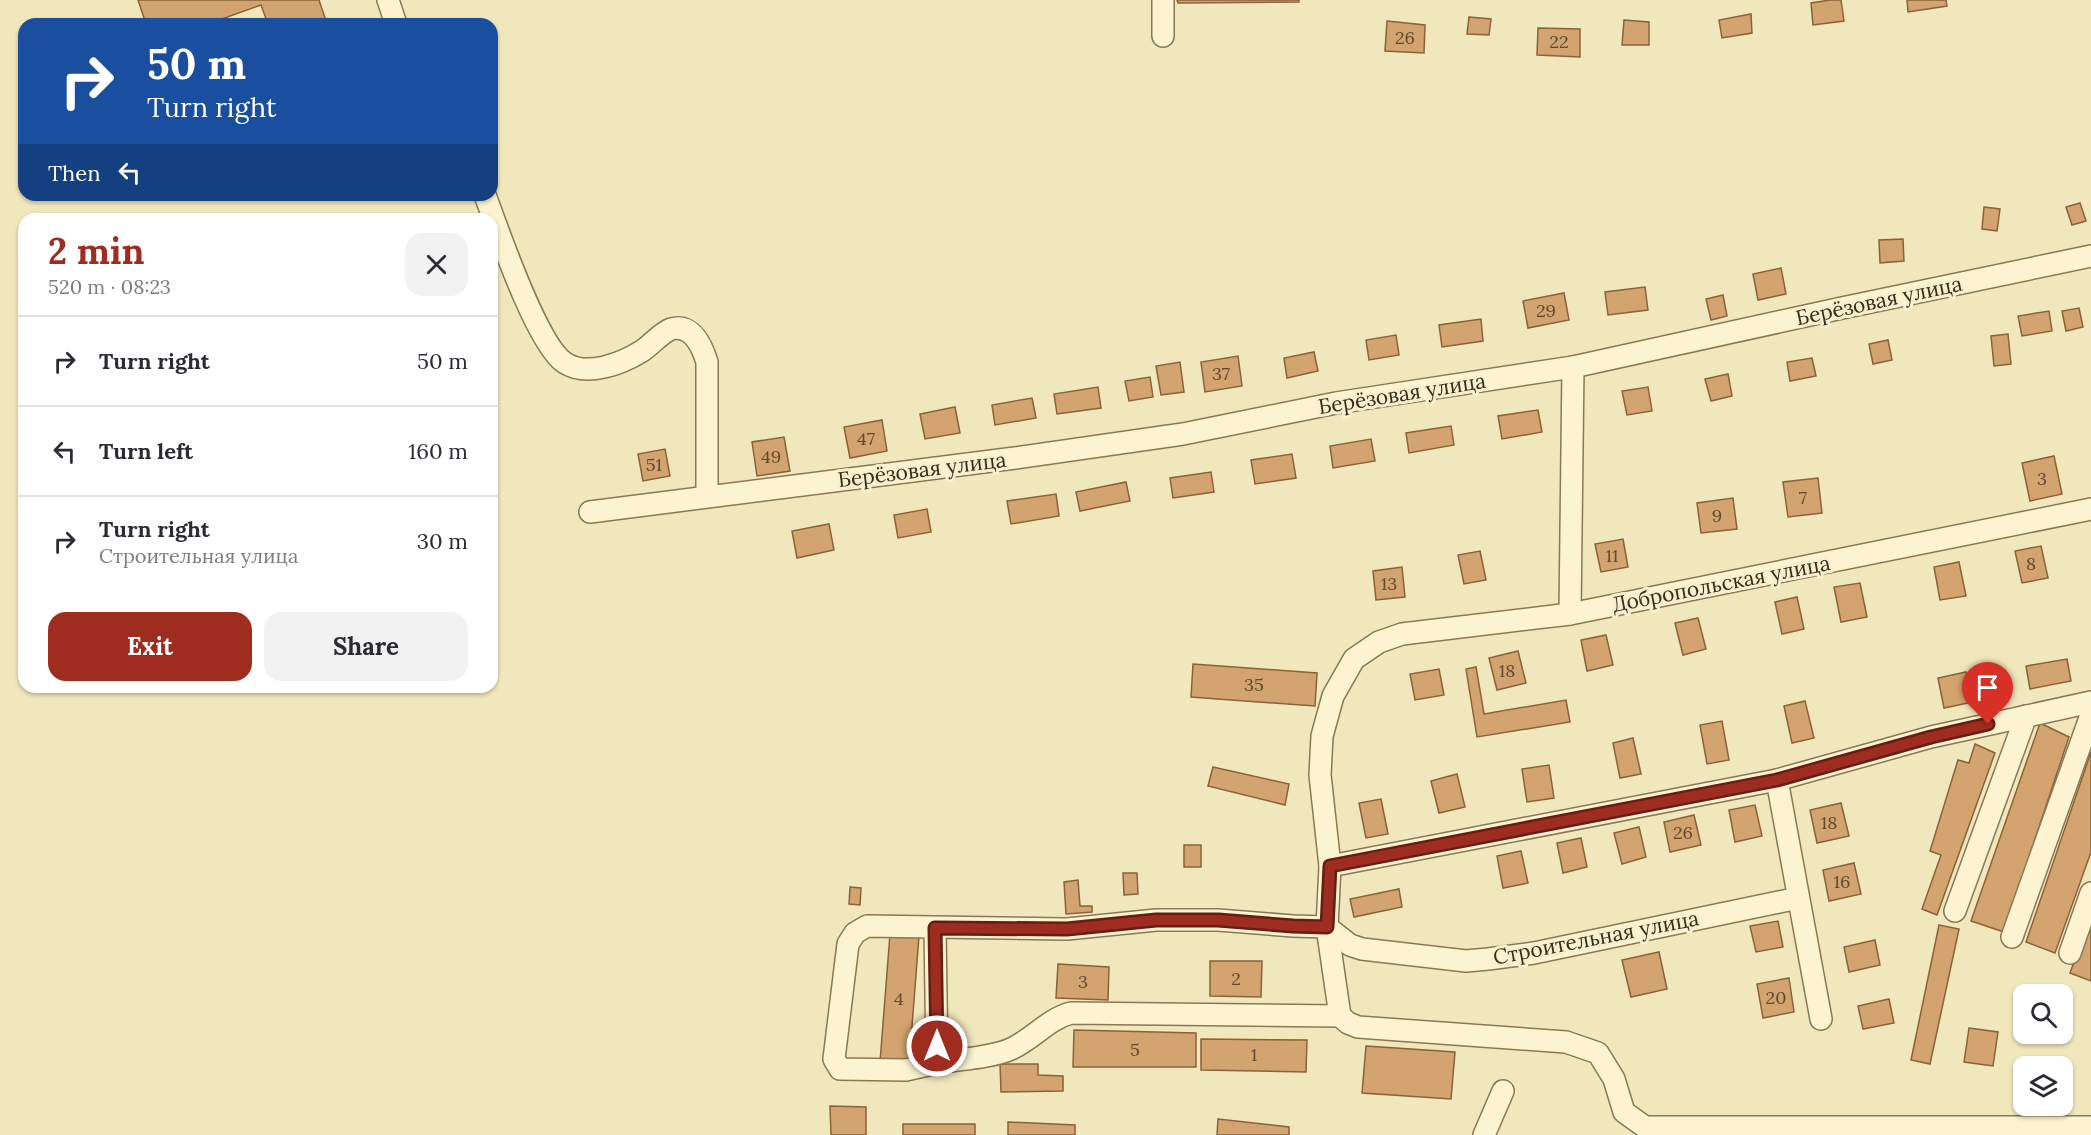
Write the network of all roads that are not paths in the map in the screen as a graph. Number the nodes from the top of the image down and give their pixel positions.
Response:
1 (388, 0) edge
2 (1163, 0) edge
3 (394, 18) edge
4 (1163, 36) dead end
5 (498, 228) edge
6 (2091, 256) edge
7 (1573, 367) junction
8 (707, 496) junction
9 (2091, 509) edge
10 (590, 512) dead end
11 (1570, 614) junction
12 (2091, 702) edge
13 (2026, 716) junction
14 (2091, 716) edge
15 (1777, 780) junction
16 (1330, 866) junction
17 (2091, 892) edge
18 (1798, 898) junction
19 (1955, 911) dead end
20 (1327, 927) junction
21 (935, 928) junction
22 (2012, 936) dead end
23 (2070, 953) dead end
24 (1340, 1016) junction
25 (1821, 1019) dead end
26 (937, 1063) junction
27 (1503, 1091) dead end
28 (2091, 1127) edge
29 (1485, 1135) edge

1 - 3 street
2 - 4 street
5 - 8 street
6 - 7 street, Берёзовая улица
7 - 8 street, Берёзовая улица
7 - 11 street
8 - 10 street, Берёзовая улица
9 - 11 street, Добропольская улица
11 - 16 street, Добропольская улица
12 - 13 street
13 - 15 street
13 - 19 street
14 - 22 street
15 - 16 street
15 - 18 street
16 - 20 street
17 - 23 street
18 - 20 street, Строительная улица
18 - 25 street
20 - 21 street
20 - 24 street
21 - 26 street
21 - 26 street
24 - 26 street
24 - 28 street
27 - 29 street

